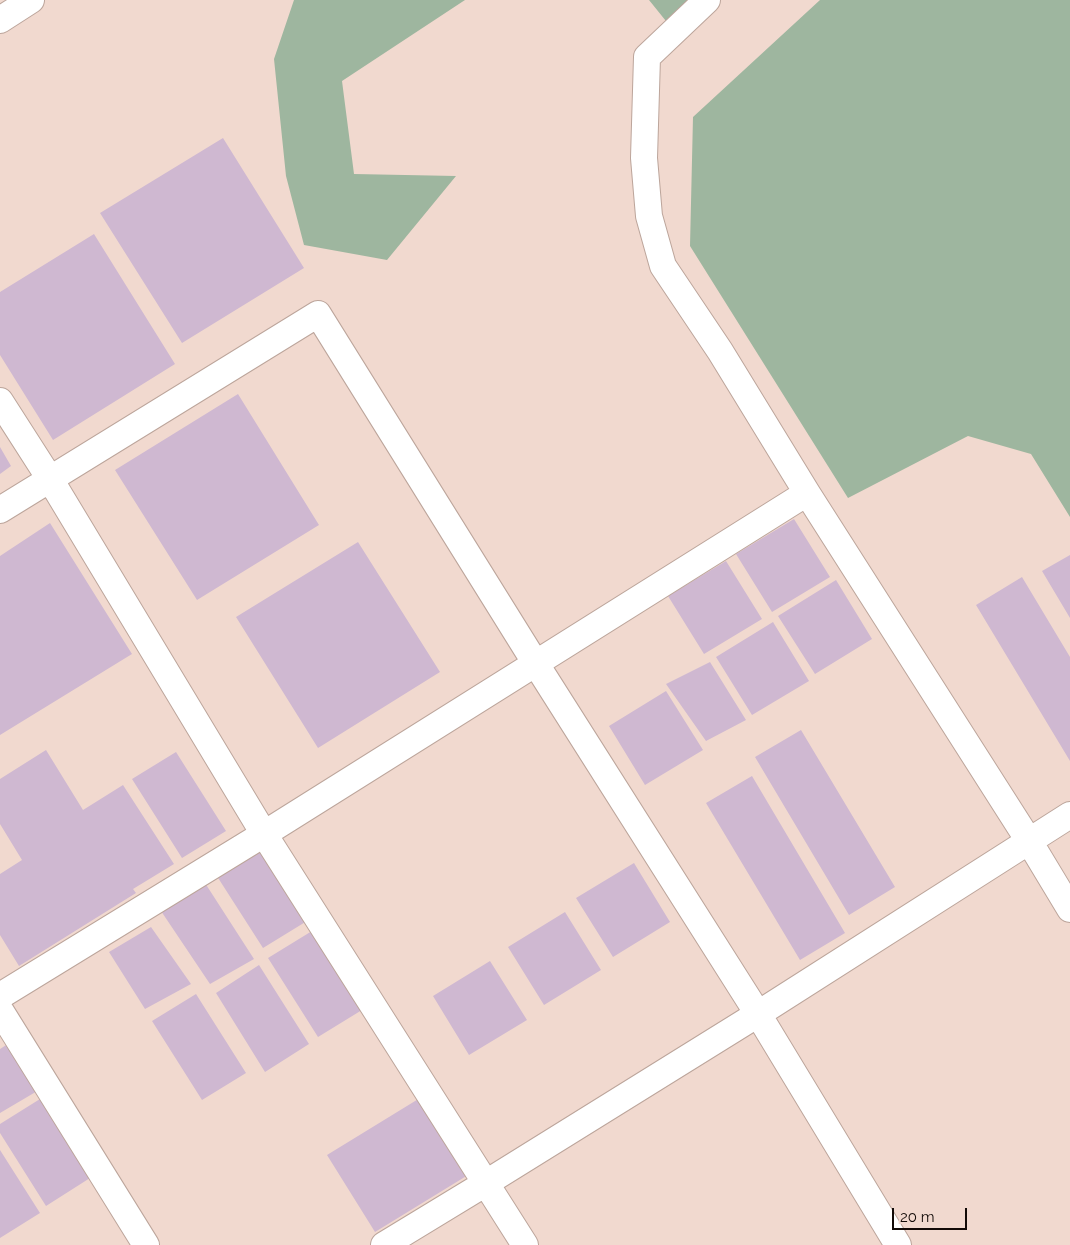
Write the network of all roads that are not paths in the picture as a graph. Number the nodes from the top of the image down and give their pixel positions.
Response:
1 (31, 0) edge
2 (707, 0) edge
3 (0, 20) edge
4 (0, 401) edge
5 (50, 479) junction
6 (807, 493) junction
7 (0, 510) edge
8 (536, 664) junction
9 (1070, 815) edge
10 (264, 834) junction
11 (1029, 841) junction
12 (1070, 909) edge
13 (0, 996) edge
14 (0, 1010) edge
15 (758, 1014) junction
16 (486, 1183) junction
17 (146, 1245) edge
18 (384, 1245) edge
19 (525, 1245) edge
20 (898, 1245) edge

1 - 3 street
2 - 6 street
4 - 5 street
5 - 7 street
5 - 8 street
5 - 10 street
6 - 8 street
6 - 11 street
8 - 10 street
8 - 15 street
9 - 11 street
10 - 13 street
10 - 16 street
11 - 12 street
11 - 15 street
14 - 17 street
15 - 16 street
15 - 20 street
16 - 18 street
16 - 19 street

